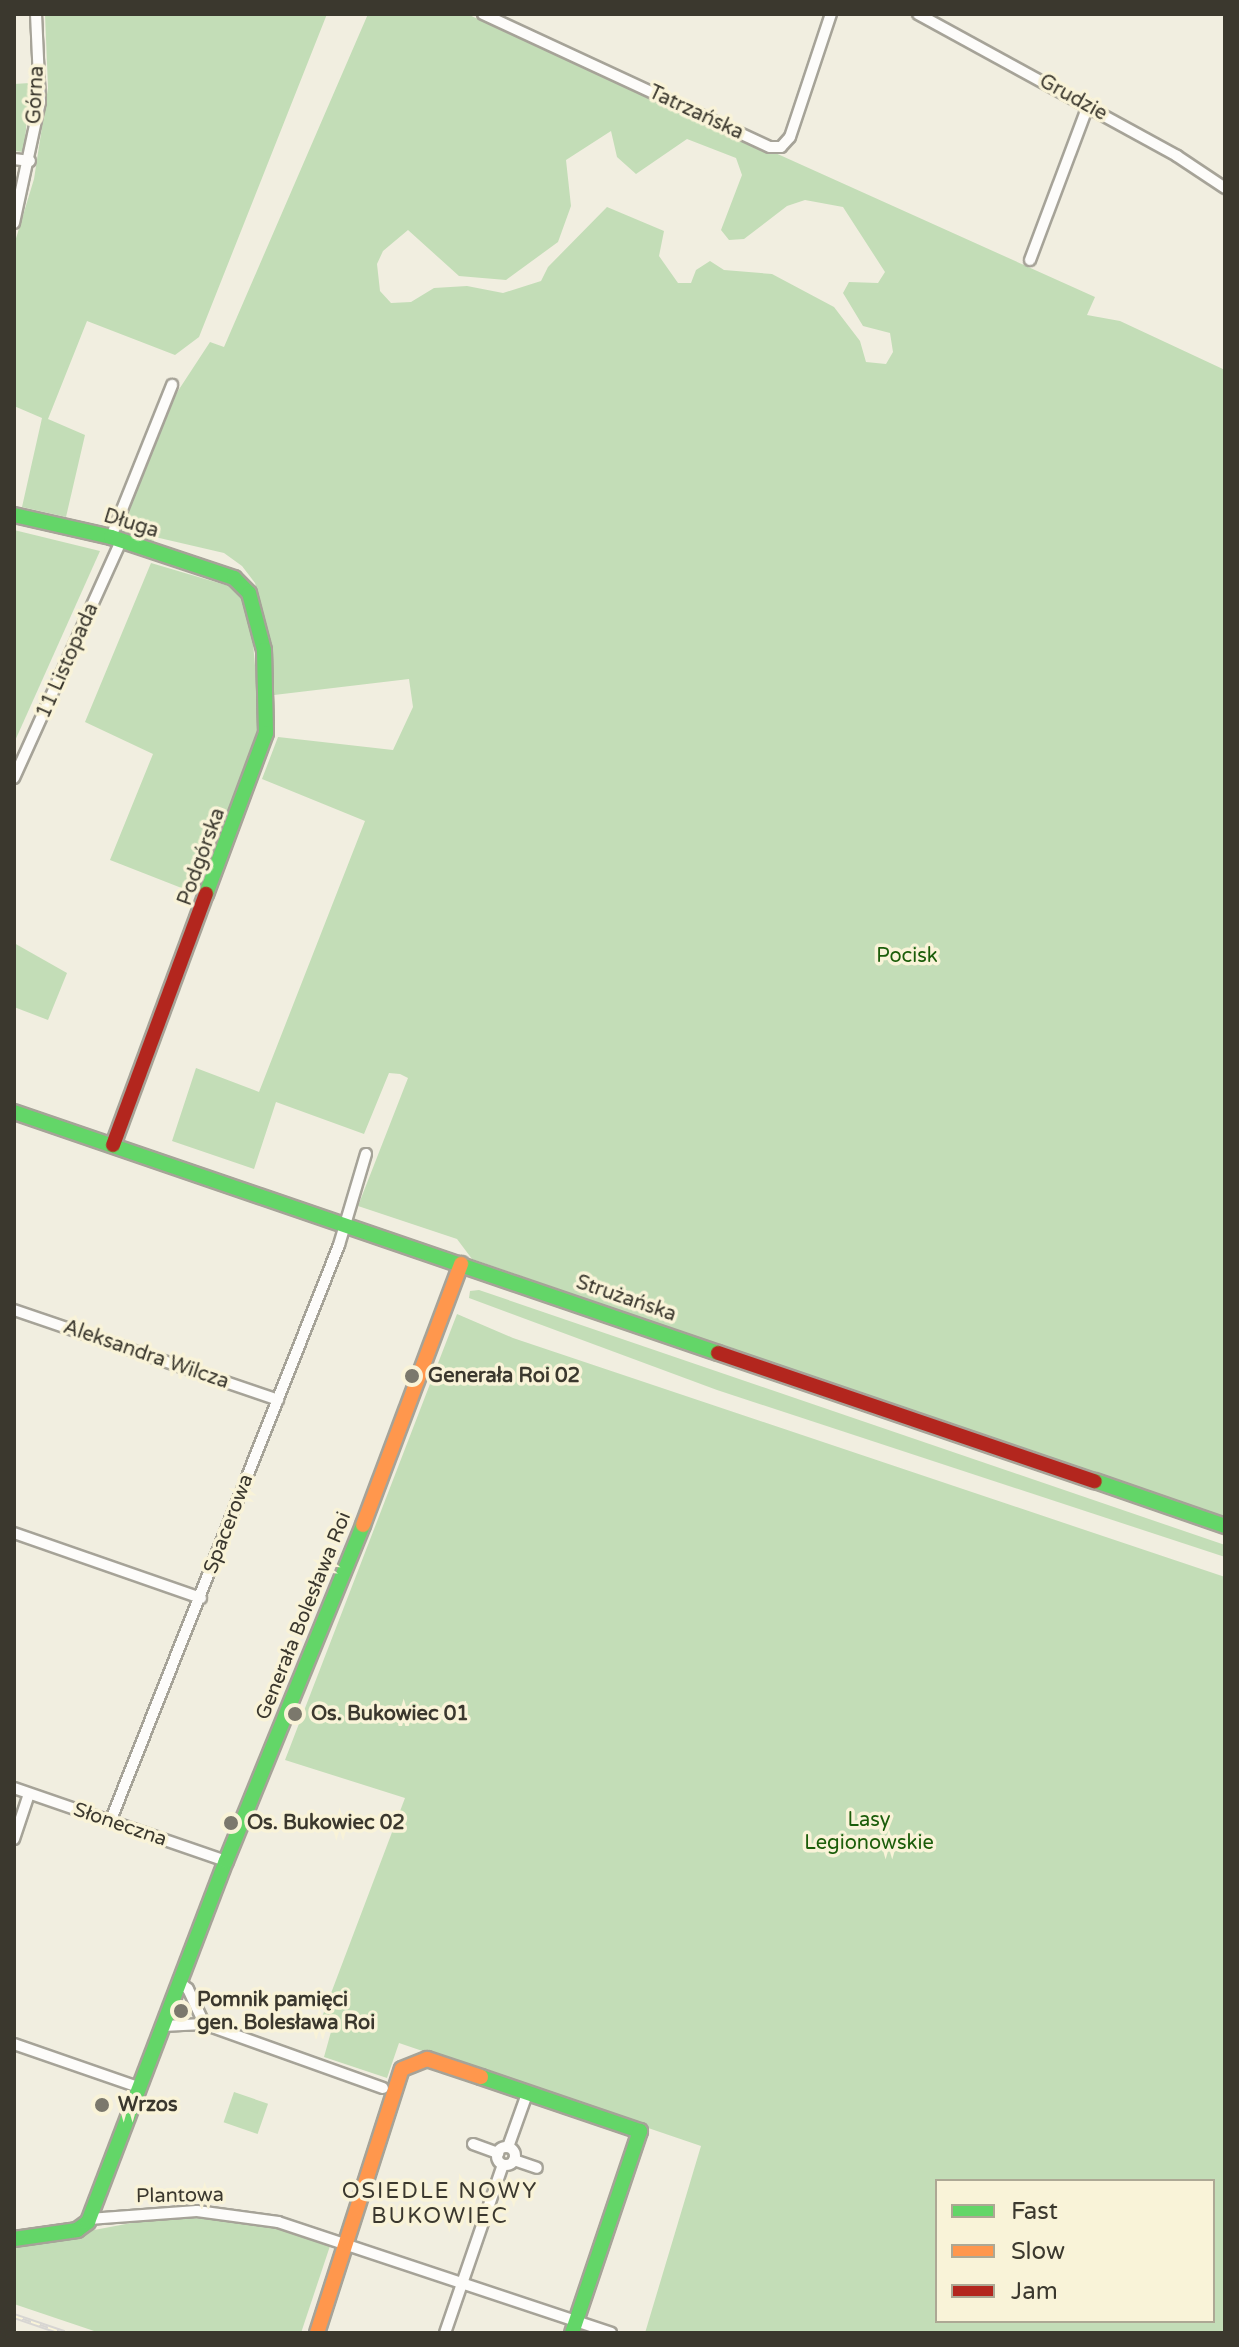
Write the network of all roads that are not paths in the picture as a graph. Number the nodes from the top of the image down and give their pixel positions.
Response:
1 (36, 14) edge
2 (483, 14) edge
3 (831, 14) edge
4 (918, 14) edge
5 (1088, 106) junction
6 (14, 159) edge
7 (30, 161) junction
8 (1225, 188) edge
9 (14, 223) edge
10 (1030, 260) dead end
11 (172, 385) dead end
12 (14, 515) edge
13 (116, 540) junction
14 (234, 578) joint
15 (14, 778) edge
16 (14, 1112) edge
17 (113, 1145) junction
18 (366, 1154) dead end
19 (346, 1226) junction
20 (461, 1264) junction
21 (14, 1310) edge
22 (278, 1400) junction
23 (1225, 1526) edge
24 (14, 1533) edge
25 (201, 1598) junction
26 (14, 1788) edge
27 (29, 1794) junction
28 (110, 1822) junction
29 (14, 1839) edge
30 (226, 1861) junction
31 (179, 1982) junction
32 (204, 2024) junction
33 (162, 2026) junction
34 (14, 2044) edge
35 (138, 2087) junction
36 (383, 2088) dead end
37 (527, 2094) junction
38 (473, 2144) dead end
39 (503, 2150) junction
40 (514, 2160) junction
41 (503, 2165) junction
42 (537, 2168) dead end
43 (89, 2219) junction
44 (14, 2239) edge
45 (348, 2243) junction
46 (463, 2280) junction
47 (575, 2327) edge
48 (317, 2333) edge
49 (445, 2333) edge
50 (611, 2333) edge

1 - 7 street, Górna
2 - 3 street, Tatrzańska
4 - 5 street, Grudzie
5 - 8 street, Grudzie
5 - 10 street
6 - 7 street
7 - 9 street, Górna
11 - 13 street, 11 Listopada
12 - 13 street, Długa
13 - 14 street, Długa
13 - 15 street, 11 Listopada
14 - 17 street, Podgórska
16 - 17 street, Strużańska
17 - 19 street, Strużańska
18 - 19 street, Spacerowa
19 - 20 street, Strużańska
19 - 22 street, Spacerowa
20 - 23 street, Strużańska
20 - 30 street, Generała Bolesława Roi
21 - 22 street, Aleksandra Wilcza
22 - 25 street, Spacerowa
24 - 25 street
25 - 28 street, Spacerowa
26 - 27 street, Słoneczna
27 - 28 street, Słoneczna
27 - 29 street
28 - 30 street, Słoneczna
30 - 31 street, Generała Bolesława Roi
31 - 32 street
31 - 33 street, Generała Bolesława Roi
32 - 33 street
32 - 36 street
33 - 35 street, Generała Bolesława Roi
34 - 35 street
35 - 43 street, Generała Bolesława Roi
37 - 39 street
37 - 45 street
37 - 47 street
38 - 39 street
39 - 40 street
39 - 41 street
40 - 41 street
40 - 42 street
41 - 46 street
43 - 44 street, Plantowa
43 - 45 street, Plantowa
45 - 46 street
45 - 48 street
46 - 47 street
46 - 49 street
47 - 50 street

